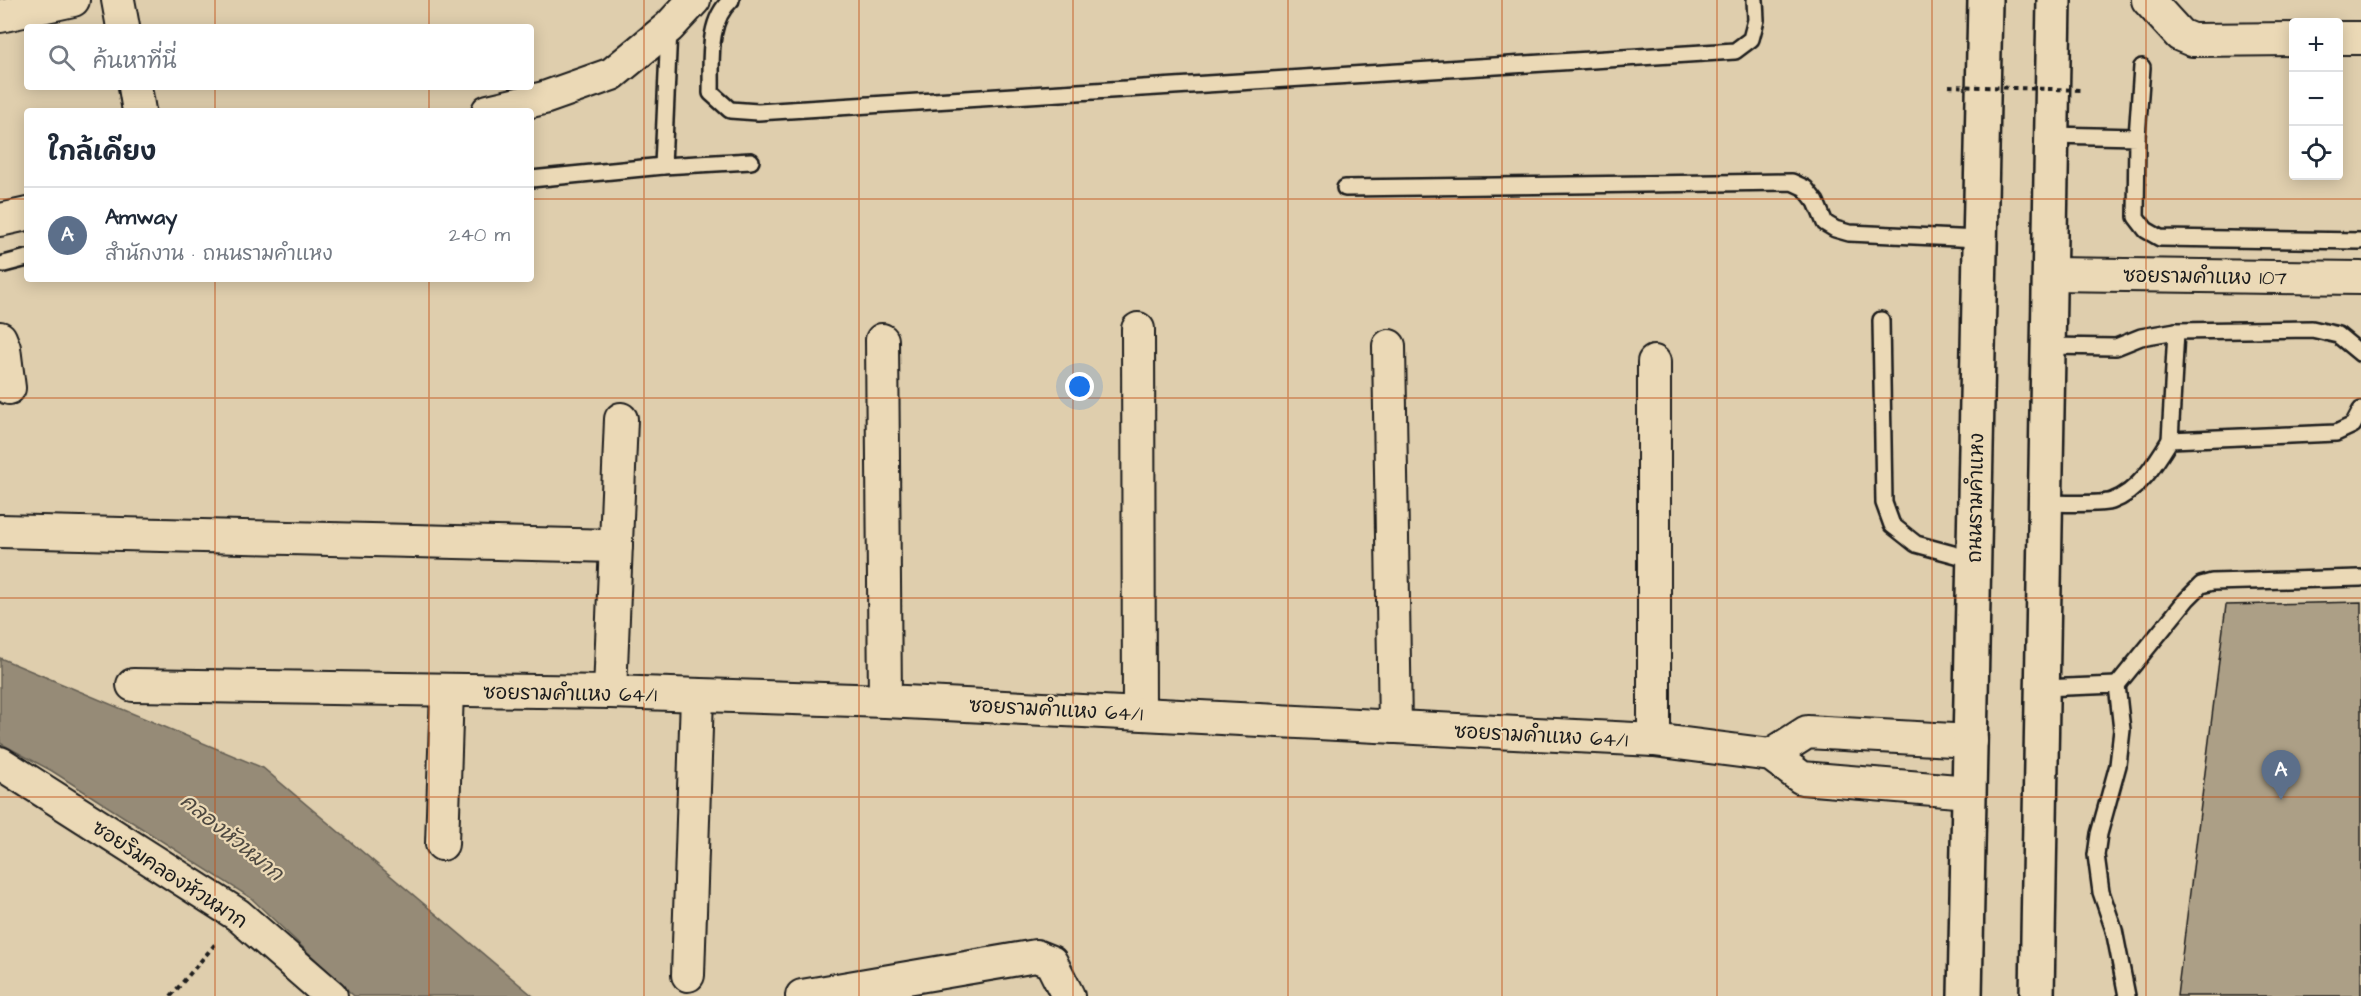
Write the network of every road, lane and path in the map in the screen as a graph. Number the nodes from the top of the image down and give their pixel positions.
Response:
1 (74, 0) edge
2 (118, 0) edge
3 (694, 0) edge
4 (731, 0) edge
5 (1755, 0) edge
6 (1985, 0) edge
7 (2054, 0) edge
8 (2153, 3) edge
9 (0, 16) edge
10 (122, 24) edge
11 (669, 27) junction
12 (2343, 38) edge
13 (2361, 38) edge
14 (2289, 39) edge
15 (2142, 67) dead end
16 (1949, 86) dead end
17 (136, 90) edge
18 (2083, 90) dead end
19 (139, 108) edge
20 (501, 108) edge
21 (2051, 135) junction
22 (2137, 137) junction
23 (751, 161) dead end
24 (663, 166) junction
25 (534, 180) edge
26 (1345, 188) dead end
27 (24, 215) edge
28 (0, 220) edge
29 (1979, 239) junction
30 (2361, 241) edge
31 (24, 259) edge
32 (4, 264) dead end
33 (2050, 274) junction
34 (2361, 278) edge
35 (1881, 320) dead end
36 (1138, 329) dead end
37 (2176, 331) junction
38 (0, 338) edge
39 (882, 340) dead end
40 (1389, 346) dead end
41 (2048, 346) junction
42 (2361, 354) edge
43 (1654, 362) dead end
44 (9, 388) dead end
45 (2361, 410) edge
46 (621, 419) dead end
47 (2170, 440) junction
48 (2045, 503) junction
49 (0, 531) edge
50 (616, 546) junction
51 (1975, 560) junction
52 (2361, 578) edge
53 (133, 685) dead end
54 (2117, 685) junction
55 (2042, 688) junction
56 (447, 690) junction
57 (610, 692) junction
58 (697, 696) junction
59 (885, 701) junction
60 (1139, 713) junction
61 (1395, 727) junction
62 (1654, 740) junction
63 (1971, 741) junction
64 (1771, 755) junction
65 (0, 763) edge
66 (1969, 792) junction
67 (442, 844) dead end
68 (238, 915) junction
69 (688, 975) dead end
70 (171, 996) edge
71 (331, 996) edge
72 (802, 996) edge
73 (1068, 996) edge
74 (1965, 996) edge
75 (2037, 996) edge
76 (2127, 996) edge

1 - 9 street
2 - 10 street
3 - 11 street
4 - 5 lane
6 - 29 main road, ถนนรามคำแหง
7 - 21 main road
8 - 14 street
11 - 20 street
11 - 24 lane
12 - 13 street
15 - 22 lane
16 - 18 path, bridge
17 - 19 street
21 - 22 lane
21 - 33 main road
22 - 30 lane
23 - 24 lane
24 - 25 lane
26 - 29 lane
27 - 28 street
29 - 51 main road, ถนนรามคำแหง
31 - 32 lane
33 - 34 street, ซอยรามคำแหง 107
33 - 41 main road
35 - 51 lane
36 - 60 street
37 - 41 lane
37 - 42 lane
37 - 47 lane
38 - 44 street
39 - 59 street
40 - 61 street
41 - 48 main road
43 - 62 street
45 - 47 lane
46 - 50 street
47 - 48 lane
48 - 55 main road
49 - 50 street
50 - 57 street
51 - 63 main road, ถนนรามคำแหง
52 - 54 lane
53 - 56 street, ซอยรามคำแหง 64/1
54 - 55 lane
54 - 76 lane
55 - 75 main road
56 - 57 street, ซอยรามคำแหง 64/1
56 - 67 street
57 - 58 street, ซอยรามคำแหง 64/1
58 - 59 street, ซอยรามคำแหง 64/1
58 - 69 street
59 - 60 street, ซอยรามคำแหง 64/1
60 - 61 street, ซอยรามคำแหง 64/1
61 - 62 street, ซอยรามคำแหง 64/1
62 - 64 street, ซอยรามคำแหง 64/1
63 - 64 street
63 - 66 main road, ถนนรามคำแหง
64 - 66 street, ซอยรามคำแหง 64/1
65 - 68 street, ซอยริมคลองหัวหมาก
66 - 74 main road, ถนนรามคำแหง
68 - 70 path
68 - 71 street, ซอยริมคลองหัวหมาก
72 - 73 street

